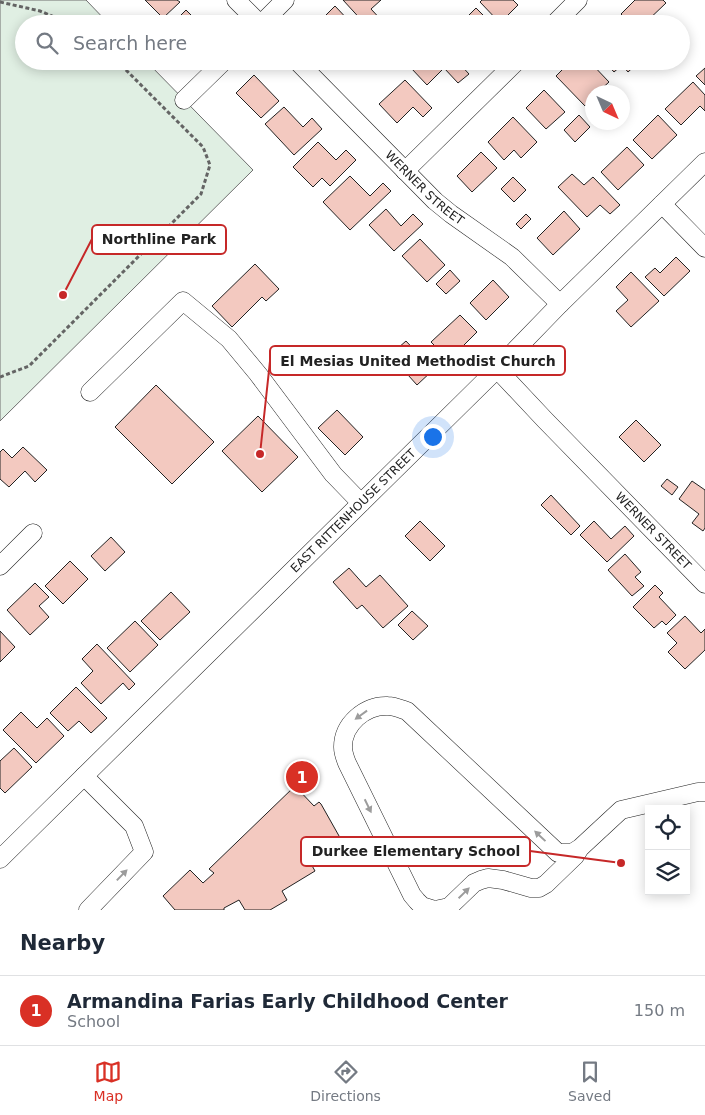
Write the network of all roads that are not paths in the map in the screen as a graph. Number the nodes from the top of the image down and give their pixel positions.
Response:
1 (236, 0) edge
2 (285, 0) edge
3 (578, 0) edge
4 (252, 15) edge
5 (270, 15) edge
6 (563, 15) edge
7 (215, 70) edge
8 (306, 70) edge
9 (507, 70) edge
10 (184, 100) dead end
11 (705, 162) edge
12 (406, 171) junction
13 (662, 204) junction
14 (705, 248) edge
15 (560, 304) junction
16 (497, 369) junction
17 (90, 392) dead end
18 (360, 503) junction
19 (33, 533) dead end
20 (0, 566) edge
21 (705, 584) edge
22 (84, 776) junction
23 (705, 792) edge
24 (580, 848) junction
25 (0, 859) edge
26 (88, 910) edge

1 - 4 street
2 - 5 street
3 - 6 street
7 - 10 street
8 - 12 street, WERNER STREET
9 - 12 street
11 - 13 street, EAST RITTENHOUSE STREET
12 - 15 street, WERNER STREET
13 - 14 street
13 - 15 street, EAST RITTENHOUSE STREET
15 - 16 street, EAST RITTENHOUSE STREET
16 - 18 street, EAST RITTENHOUSE STREET
16 - 21 street, WERNER STREET
17 - 18 street
18 - 22 street, EAST RITTENHOUSE STREET
19 - 20 street
22 - 25 street, EAST RITTENHOUSE STREET
26 -> 22 street
23 - 24 street
24 -> 24 street

